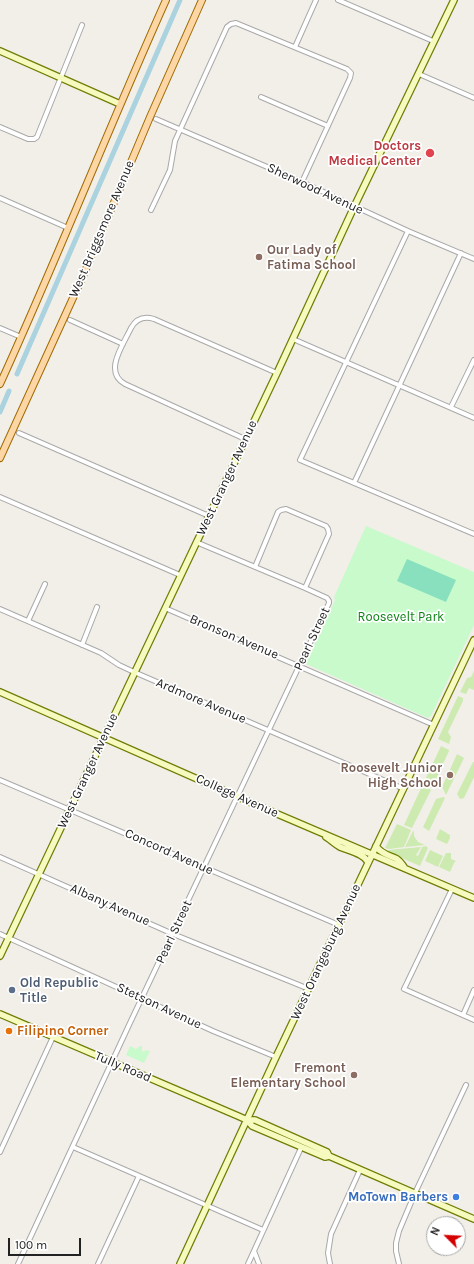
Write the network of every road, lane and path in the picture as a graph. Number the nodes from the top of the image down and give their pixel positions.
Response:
1 (166, 0) edge
2 (202, 0) edge
3 (316, 0) edge
4 (338, 0) edge
5 (454, 0) edge
6 (82, 25) dead end
7 (433, 41) junction
8 (295, 47) junction
9 (0, 52) edge
10 (419, 74) junction
11 (61, 78) junction
12 (261, 97) dead end
13 (474, 98) edge
14 (120, 104) junction
15 (156, 119) dead end
16 (328, 126) junction
17 (0, 127) edge
18 (181, 130) junction
19 (302, 182) junction
20 (0, 198) edge
21 (354, 207) junction
22 (151, 210) dead end
23 (68, 228) junction
24 (408, 231) junction
25 (461, 253) junction
26 (474, 259) edge
27 (70, 320) dead end
28 (0, 328) edge
29 (21, 337) junction
30 (293, 339) junction
31 (124, 344) junction
32 (474, 360) edge
33 (346, 363) junction
34 (277, 373) junction
35 (0, 384) edge
36 (399, 386) junction
37 (451, 407) junction
38 (474, 418) edge
39 (19, 433) dead end
40 (245, 439) junction
41 (0, 458) edge
42 (354, 483) junction
43 (0, 497) edge
44 (209, 516) junction
45 (474, 534) edge
46 (196, 542) junction
47 (255, 567) junction
48 (180, 575) junction
49 (45, 584) dead end
50 (305, 588) junction
51 (97, 607) dead end
52 (165, 608) junction
53 (0, 609) edge
54 (28, 621) junction
55 (474, 640) edge
56 (82, 645) junction
57 (300, 666) junction
58 (134, 672) junction
59 (0, 692) edge
60 (434, 725) junction
61 (269, 730) junction
62 (104, 738) junction
63 (0, 780) edge
64 (404, 789) junction
65 (238, 796) junction
66 (70, 809) junction
67 (321, 832) junction
68 (376, 846) junction
69 (372, 854) junction
70 (0, 857) edge
71 (368, 862) junction
72 (204, 868) junction
73 (407, 870) junction
74 (39, 873) junction
75 (452, 889) junction
76 (474, 898) edge
77 (338, 925) junction
78 (0, 934) edge
79 (173, 934) junction
80 (9, 938) junction
81 (0, 956) edge
82 (308, 989) junction
83 (474, 990) edge
84 (142, 998) junction
85 (0, 1014) edge
86 (462, 1015) junction
87 (474, 1020) edge
88 (53, 1036) junction
89 (276, 1057) junction
90 (112, 1063) junction
91 (466, 1085) dead end
92 (247, 1120) junction
93 (73, 1147) junction
94 (301, 1148) junction
95 (1, 1149) edge
96 (329, 1156) junction
97 (360, 1170) junction
98 (138, 1176) junction
99 (415, 1193) junction
100 (207, 1206) junction
101 (474, 1219) edge
102 (263, 1230) junction
103 (254, 1251) junction
104 (18, 1264) edge
105 (98, 1264) edge
106 (180, 1264) edge
107 (248, 1264) edge
108 (259, 1264) edge
109 (330, 1264) edge
110 (399, 1264) edge

1 - 14 main road
2 - 41 main road, West Briggsmore Avenue
3 - 8 street
4 - 7 street
5 - 7 street, West Granger Avenue
6 - 11 street
7 - 10 street, West Granger Avenue
8 - 16 street
8 - 18 street
9 - 11 street
10 - 13 street
10 - 21 street, West Granger Avenue
11 - 14 street
11 - 17 street
12 - 16 street
14 - 23 main road
15 - 18 street, Sherwood Avenue
16 - 19 street
18 - 19 street, Sherwood Avenue
18 - 22 street
19 - 21 street, Sherwood Avenue
20 - 23 street
21 - 24 street, Sherwood Avenue
21 - 30 street, West Granger Avenue
23 - 29 main road
24 - 25 street, Sherwood Avenue
24 - 33 street
25 - 26 street, Sherwood Avenue
25 - 36 street
27 - 31 street
28 - 29 street
29 - 35 main road
30 - 33 street
30 - 34 street, West Granger Avenue
31 - 34 street
31 - 40 street
32 - 37 street
33 - 36 street
33 - 42 street
34 - 40 street, West Granger Avenue
36 - 37 street
36 - 42 street
37 - 38 street
39 - 44 street
40 - 44 street, West Granger Avenue
42 - 45 street
43 - 48 street
44 - 46 street, West Granger Avenue
46 - 47 street
46 - 48 street, West Granger Avenue
47 - 50 street
47 - 50 street
48 - 52 street, West Granger Avenue
49 - 54 street
50 - 57 street, Pearl Street
51 - 56 street
52 - 57 street, Bronson Avenue
52 - 58 street, West Granger Avenue
53 - 54 street, Ardmore Avenue
54 - 56 street, Ardmore Avenue
55 - 60 street, West Orangeburg Avenue
56 - 58 street, Ardmore Avenue
57 - 60 street, Bronson Avenue
57 - 61 street, Pearl Street
58 - 61 street, Ardmore Avenue
58 - 62 street, West Granger Avenue
59 - 62 street, College Avenue
60 - 64 street, West Orangeburg Avenue
61 - 64 street, Ardmore Avenue
61 - 65 street, Pearl Street
62 - 65 street, College Avenue
62 - 66 street, West Granger Avenue
63 - 66 street, Concord Avenue
64 - 68 street, West Orangeburg Avenue
65 - 67 street, College Avenue
65 - 72 street, Pearl Street
66 - 72 street, Concord Avenue
66 - 74 street, West Granger Avenue
67 - 69 street, College Avenue
67 - 71 street
68 - 69 street, West Orangeburg Avenue
68 - 73 street
69 - 71 street, West Orangeburg Avenue
69 - 73 street, College Avenue
70 - 74 street, Albany Avenue
71 - 77 street, West Orangeburg Avenue
72 - 77 street, Concord Avenue
72 - 79 street, Pearl Street
73 - 75 street, College Avenue
74 - 79 street, Albany Avenue
74 - 80 street, West Granger Avenue
75 - 76 street, College Avenue
75 - 86 street
77 - 82 street, West Orangeburg Avenue
78 - 80 street, Stetson Avenue
79 - 82 street, Albany Avenue
79 - 84 street, Pearl Street
80 - 81 street, West Granger Avenue
80 - 84 street, Stetson Avenue
82 - 89 street, West Orangeburg Avenue
83 - 86 street
84 - 89 street, Stetson Avenue
84 - 90 street, Pearl Street
85 - 88 street, Tully Road
86 - 87 street
88 - 90 street, Tully Road
88 - 95 street
89 - 92 street, West Orangeburg Avenue
90 - 92 street, Tully Road
90 - 93 street, Pearl Street
91 - 99 street
92 - 94 street, Tully Road
92 - 96 street, Tully Road
92 - 100 street, West Orangeburg Avenue
93 - 98 street
93 - 104 street, Pearl Street
94 - 96 street, Tully Road
94 - 102 street
96 - 97 street, Tully Road
97 - 99 street, Tully Road
97 - 109 street
98 - 100 street
98 - 105 street
99 - 101 street, Tully Road
99 - 110 street
100 - 102 street
100 - 106 street, West Orangeburg Avenue
102 - 103 street
103 - 107 street
103 - 108 street

